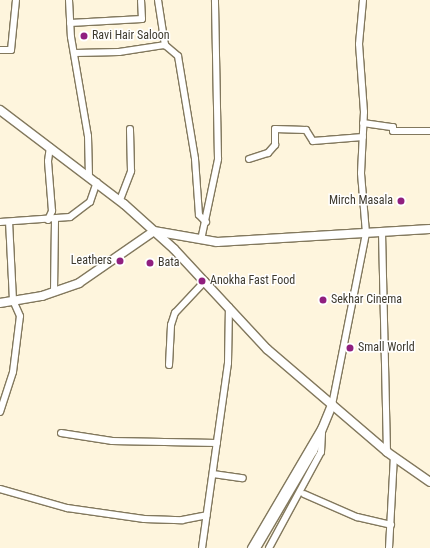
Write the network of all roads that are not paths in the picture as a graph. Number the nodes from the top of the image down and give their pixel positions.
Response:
1 (16, 0) edge
2 (69, 0) edge
3 (158, 0) edge
4 (215, 0) edge
5 (363, 0) edge
6 (141, 1) edge
7 (70, 23) junction
8 (165, 46) junction
9 (0, 50) edge
10 (75, 53) junction
11 (0, 110) edge
12 (363, 123) junction
13 (130, 130) dead end
14 (430, 131) edge
15 (363, 137) junction
16 (50, 147) junction
17 (249, 159) dead end
18 (89, 177) junction
19 (97, 182) junction
20 (120, 200) junction
21 (48, 220) junction
22 (55, 220) junction
23 (0, 222) edge
24 (9, 222) junction
25 (206, 222) junction
26 (430, 228) edge
27 (154, 231) junction
28 (382, 232) junction
29 (366, 233) junction
30 (201, 240) junction
31 (205, 281) junction
32 (54, 292) junction
33 (13, 300) junction
34 (0, 303) edge
35 (229, 307) junction
36 (169, 365) dead end
37 (2, 400) edge
38 (332, 405) junction
39 (0, 412) edge
40 (322, 432) junction
41 (60, 433) dead end
42 (217, 443) junction
43 (387, 452) junction
44 (394, 457) junction
45 (213, 474) junction
46 (243, 478) dead end
47 (430, 482) edge
48 (0, 489) edge
49 (304, 494) dead end
50 (207, 515) junction
51 (391, 525) junction
52 (202, 548) edge
53 (251, 548) edge
54 (256, 548) edge
55 (269, 548) edge
56 (389, 548) edge

1 - 9 street
2 - 7 street
3 - 8 street
4 - 25 street
5 - 12 street
6 - 7 street
7 - 10 street
8 - 10 street
8 - 25 street
10 - 18 street
11 - 16 main road
12 - 14 street
12 - 15 street
13 - 20 street
15 - 17 street
15 - 29 street
16 - 18 main road
16 - 21 street
18 - 19 main road
19 - 20 main road
19 - 22 street
20 - 27 main road
21 - 22 street
21 - 24 street
22 - 32 street
23 - 24 street
24 - 33 street
25 - 30 street
26 - 28 main road
27 - 30 main road
27 - 31 main road
27 - 32 main road
28 - 29 main road
28 - 43 street
29 - 30 main road
29 - 38 street
31 - 35 main road
31 - 36 street
32 - 33 main road
33 - 34 main road
33 - 37 street
35 - 38 main road
35 - 42 street
37 - 39 street
38 - 40 main road
38 - 43 main road
40 - 53 street
40 - 54 main road
40 - 55 street
41 - 42 street
42 - 45 street
43 - 44 main road
44 - 47 main road
44 - 51 street
45 - 46 street
45 - 50 street
48 - 50 street
49 - 51 street
50 - 52 street
51 - 56 street

